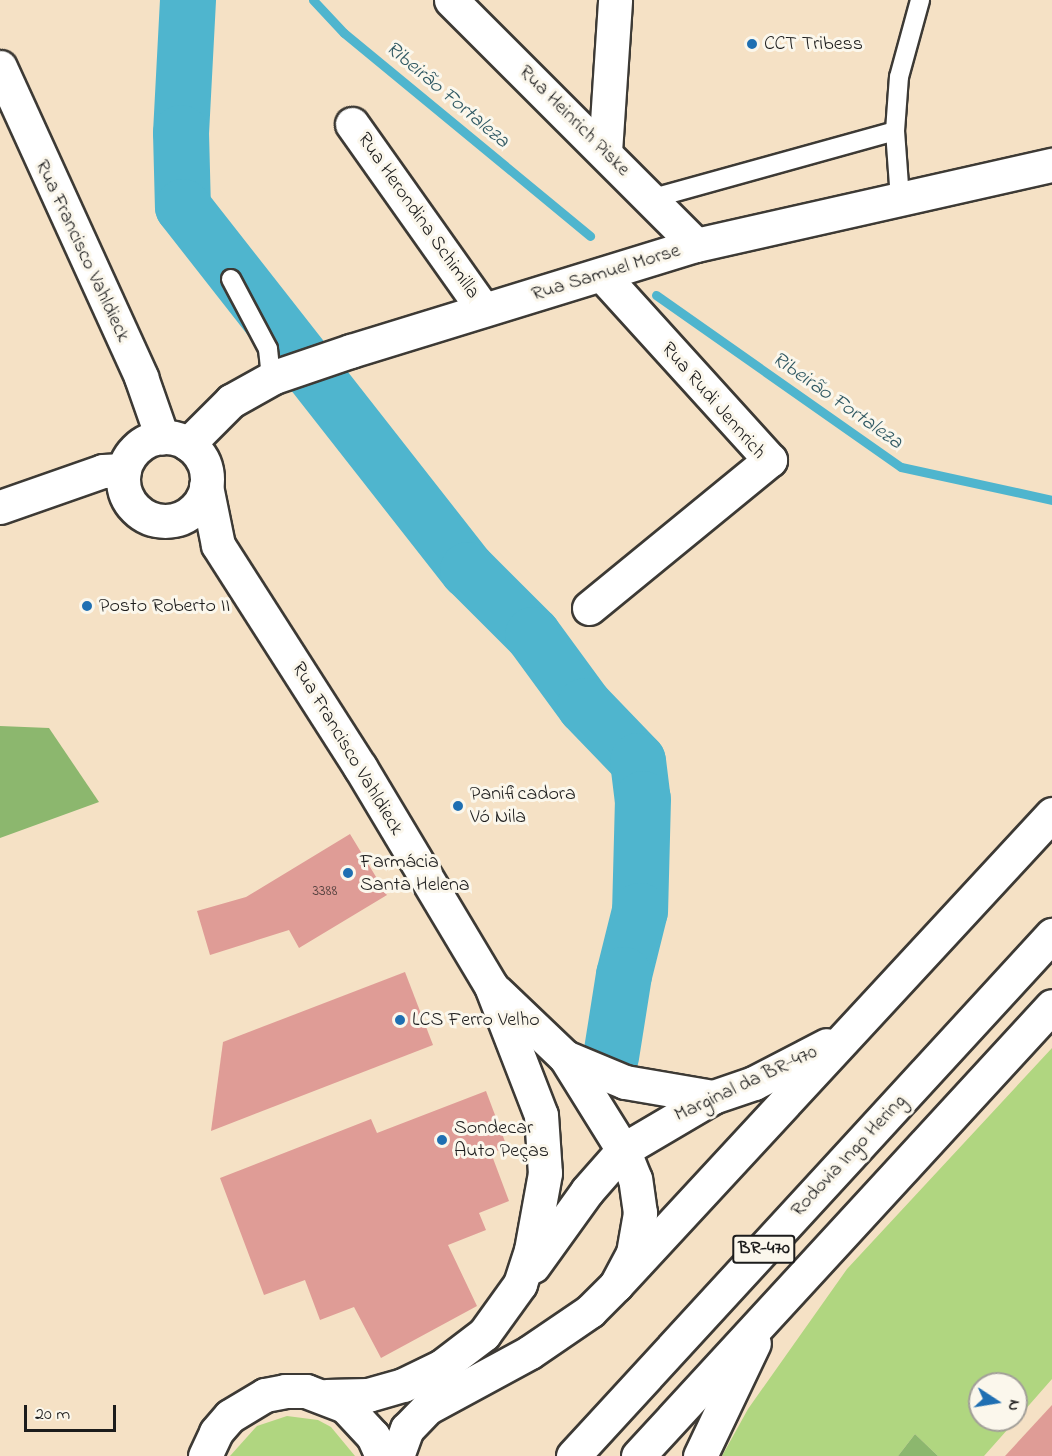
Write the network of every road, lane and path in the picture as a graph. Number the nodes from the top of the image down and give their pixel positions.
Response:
1 (451, 0) edge
2 (615, 0) edge
3 (920, 0) edge
4 (0, 67) edge
5 (352, 124) dead end
6 (895, 131) junction
7 (605, 152) junction
8 (1052, 165) edge
9 (650, 199) junction
10 (900, 199) junction
11 (696, 245) junction
12 (602, 275) junction
13 (231, 279) dead end
14 (483, 309) junction
15 (273, 378) junction
16 (175, 441) junction
17 (124, 470) junction
18 (71, 484) junction
19 (206, 486) junction
20 (130, 502) junction
21 (0, 507) edge
22 (169, 521) junction
23 (218, 545) junction
24 (589, 608) dead end
25 (1052, 814) edge
26 (1052, 935) edge
27 (491, 986) junction
28 (1052, 1006) edge
29 (859, 1024) junction
30 (565, 1057) junction
31 (713, 1096) junction
32 (623, 1150) junction
33 (520, 1284) junction
34 (616, 1284) junction
35 (768, 1314) junction
36 (326, 1396) junction
37 (206, 1456) edge
38 (382, 1456) edge
39 (397, 1456) edge
40 (573, 1456) edge
41 (638, 1456) edge
42 (700, 1456) edge

1 - 7 main road, Rua Heinrich Piske
2 - 7 main road
3 - 6 lane
4 - 16 main road, Rua Francisco Vahldieck
5 - 14 main road, Rua Herondina Schimilla
6 - 9 lane
6 - 10 lane
7 - 9 main road, Rua Heinrich Piske
8 - 10 main road, Rua Samuel Morse
9 - 11 main road, Rua Heinrich Piske
10 - 11 main road, Rua Samuel Morse
11 - 12 main road, Rua Samuel Morse
12 - 14 main road, Rua Samuel Morse
12 - 24 main road, Rua Rudi Jennrich
13 - 15 lane
14 - 15 main road, Rua Samuel Morse
15 - 16 main road, Rua Samuel Morse
16 - 17 main road
16 - 19 main road, Rua Francisco Vahldieck
17 - 18 main road
17 - 20 main road
18 - 20 main road
18 - 21 main road
19 - 22 main road
19 - 23 main road, Rua Francisco Vahldieck
20 - 22 main road
22 - 23 main road
23 - 27 main road, Rua Francisco Vahldieck
25 - 29 main road, Marginal da BR-470
26 - 40 main road, Rodovia Ingo Hering / BR-470
27 - 30 main road, Rua Francisco Vahldieck
27 - 33 main road, Rua Francisco Vahldieck
28 - 35 main road, BR-470
29 - 31 main road, Marginal da BR-470
29 - 34 main road, Marginal da BR-470
30 - 31 main road
30 - 32 main road, Rua Francisco Vahldieck
31 - 32 main road, Marginal da BR-470
32 - 33 main road, Marginal da BR-470
32 - 34 main road, Rua Francisco Vahldieck
33 - 36 main road, Rua Francisco Vahldieck
34 - 39 main road, Rua Francisco Vahldieck
35 - 41 main road, BR-470
35 - 42 main road
36 - 37 main road, Rua Francisco Vahldieck
36 - 38 main road

